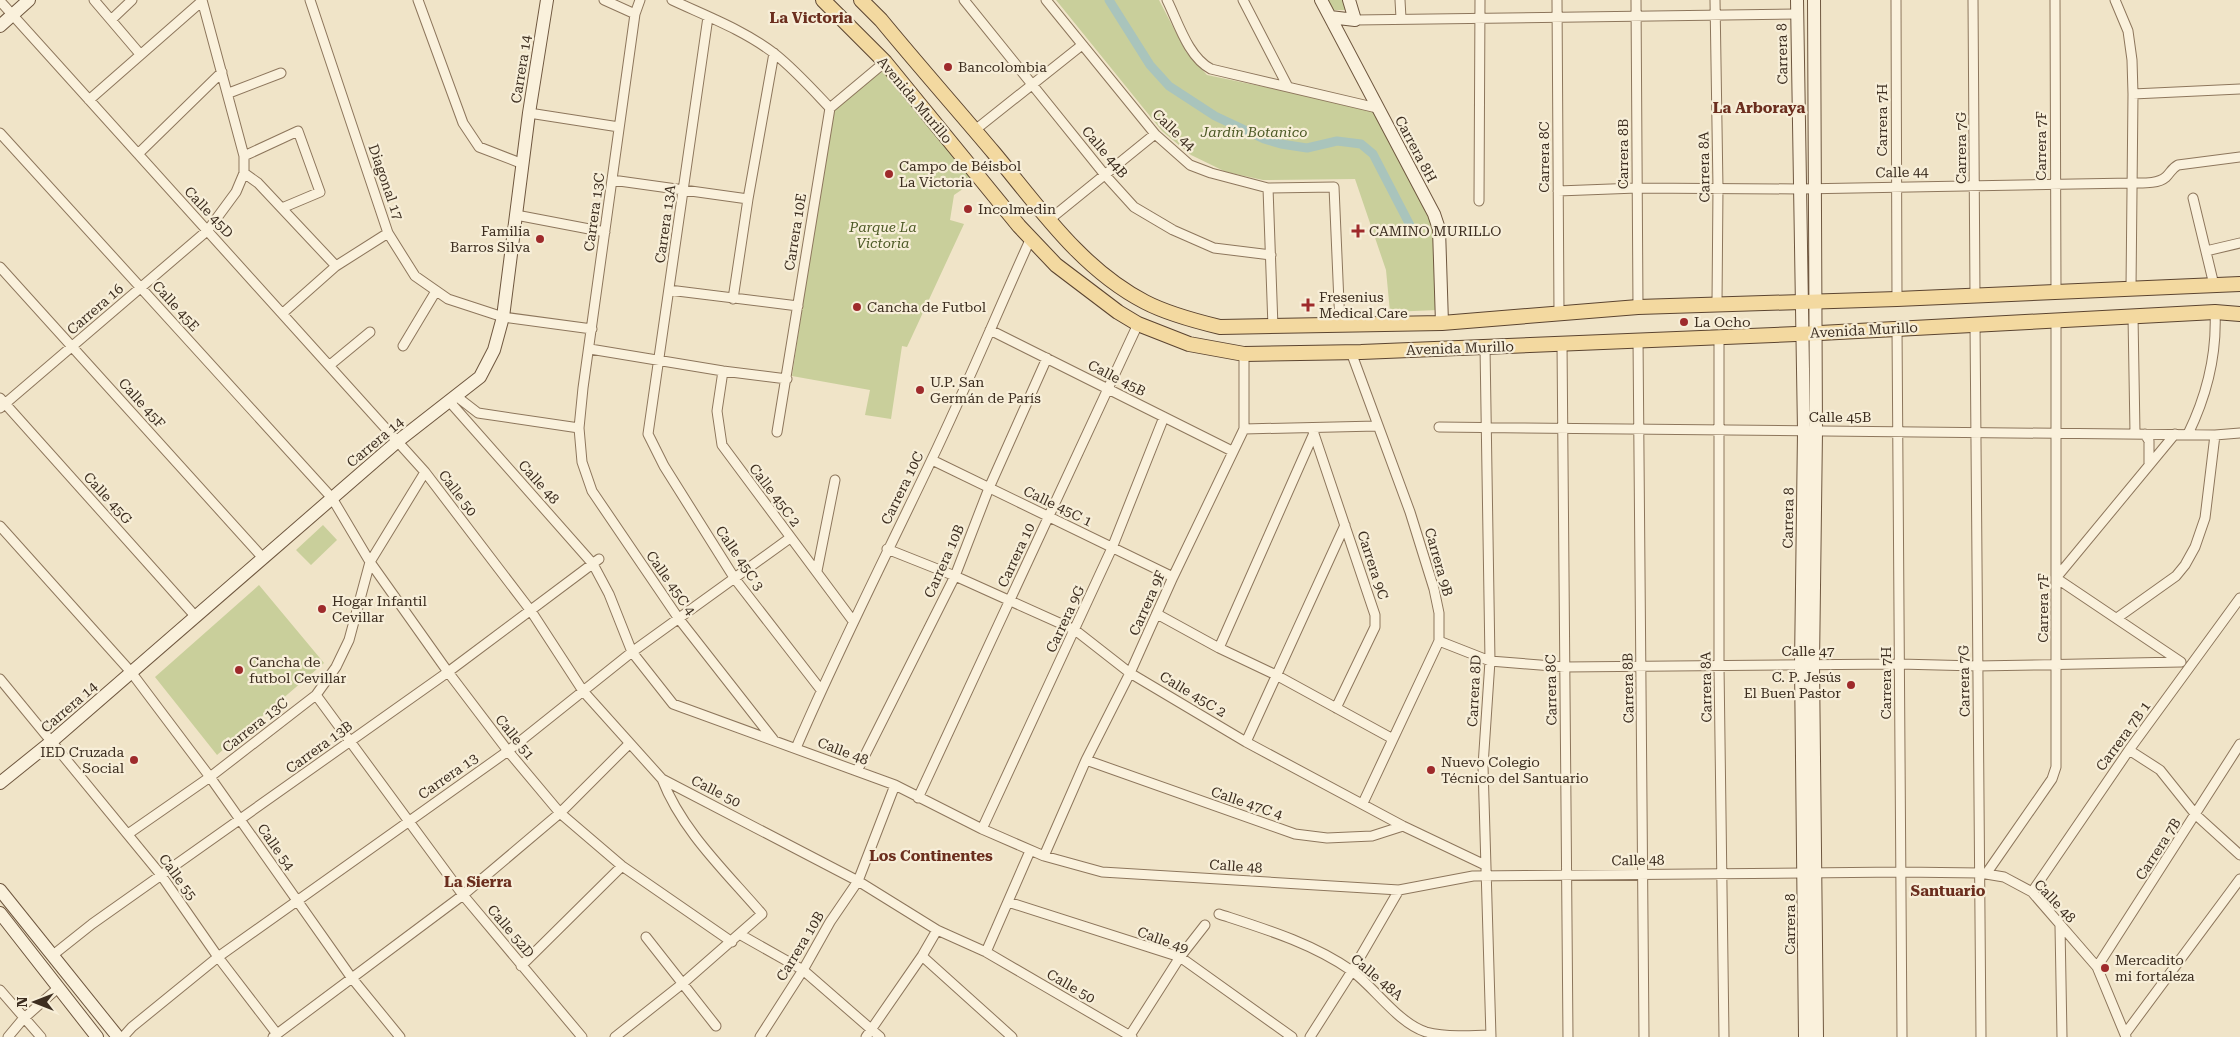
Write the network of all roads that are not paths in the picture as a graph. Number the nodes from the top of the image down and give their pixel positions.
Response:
1 (29, 0) edge
2 (94, 0) edge
3 (132, 0) edge
4 (202, 0) edge
5 (310, 0) edge
6 (418, 0) edge
7 (547, 0) edge
8 (604, 0) edge
9 (640, 0) edge
10 (672, 0) edge
11 (823, 0) edge
12 (861, 0) edge
13 (964, 0) edge
14 (1046, 0) edge
15 (1167, 0) edge
16 (1243, 0) edge
17 (1321, 0) edge
18 (1349, 0) edge
19 (1400, 0) edge
20 (1480, 0) edge
21 (1557, 0) edge
22 (1636, 0) edge
23 (1715, 0) edge
24 (1797, 0) edge
25 (1814, 0) edge
26 (1896, 0) edge
27 (1973, 0) edge
28 (2055, 0) edge
29 (2115, 0) edge
30 (0, 1) edge
31 (635, 14) junction
32 (1797, 14) junction
33 (12, 15) junction
34 (1715, 15) junction
35 (1636, 16) junction
36 (708, 17) junction
37 (1330, 17) junction
38 (1480, 17) junction
39 (1557, 17) junction
40 (1401, 18) junction
41 (111, 20) junction
42 (1355, 20) junction
43 (0, 26) edge
44 (1082, 44) junction
45 (774, 53) junction
46 (140, 54) junction
47 (885, 62) junction
48 (222, 72) junction
49 (281, 73) dead end
50 (1032, 85) junction
51 (1287, 86) junction
52 (2240, 89) edge
53 (228, 93) junction
54 (2134, 94) junction
55 (89, 100) junction
56 (830, 108) junction
57 (1377, 108) junction
58 (529, 112) junction
59 (620, 127) junction
60 (975, 130) junction
61 (0, 133) edge
62 (1155, 134) junction
63 (138, 154) junction
64 (244, 156) junction
65 (2240, 157) edge
66 (523, 164) junction
67 (244, 173) junction
68 (1105, 175) junction
69 (612, 180) junction
70 (2132, 183) junction
71 (2055, 184) junction
72 (1974, 185) junction
73 (1896, 186) junction
74 (1268, 188) junction
75 (1637, 188) junction
76 (1718, 188) junction
77 (1814, 188) junction
78 (1800, 189) junction
79 (684, 191) junction
80 (1558, 191) junction
81 (2193, 198) dead end
82 (748, 199) junction
83 (1479, 201) dead end
84 (282, 208) junction
85 (516, 215) junction
86 (1049, 220) junction
87 (208, 230) junction
88 (605, 232) junction
89 (388, 233) junction
90 (1030, 240) junction
91 (2240, 243) edge
92 (2206, 250) junction
93 (1271, 255) junction
94 (0, 266) edge
95 (336, 266) junction
96 (2240, 284) edge
97 (2214, 285) junction
98 (141, 287) junction
99 (2131, 288) junction
100 (669, 290) junction
101 (436, 291) junction
102 (2056, 292) junction
103 (1975, 295) junction
104 (733, 299) junction
105 (1897, 299) junction
106 (1807, 301) junction
107 (1716, 304) junction
108 (798, 306) junction
109 (1638, 307) junction
110 (2215, 312) junction
111 (283, 313) junction
112 (1559, 313) junction
113 (2240, 314) edge
114 (2132, 316) junction
115 (503, 317) junction
116 (2056, 320) junction
117 (1442, 323) junction
118 (1138, 324) junction
119 (1975, 324) junction
120 (1340, 326) junction
121 (1274, 327) junction
122 (592, 328) junction
123 (1897, 328) junction
124 (990, 330) junction
125 (370, 332) dead end
126 (1808, 333) junction
127 (1719, 336) junction
128 (1638, 340) junction
129 (1562, 343) junction
130 (72, 346) junction
131 (403, 346) dead end
132 (1485, 347) junction
133 (590, 348) junction
134 (1351, 352) junction
135 (1244, 354) junction
136 (1047, 358) junction
137 (659, 359) junction
138 (330, 365) junction
139 (723, 371) junction
140 (787, 379) junction
141 (472, 384) junction
142 (1108, 389) junction
143 (452, 399) junction
144 (2, 403) edge
145 (471, 410) junction
146 (1164, 417) junction
147 (1377, 426) junction
148 (1439, 427) dead end
149 (1486, 427) junction
150 (579, 428) junction
151 (1564, 428) junction
152 (1244, 429) junction
153 (1639, 429) junction
154 (1313, 430) junction
155 (1720, 430) junction
156 (1810, 431) junction
157 (1899, 431) junction
158 (777, 432) dead end
159 (1976, 432) junction
160 (2056, 433) junction
161 (2135, 433) junction
162 (2240, 433) edge
163 (648, 434) joint
164 (2145, 434) junction
165 (2175, 434) junction
166 (2188, 434) junction
167 (2214, 435) junction
168 (398, 441) junction
169 (1232, 451) junction
170 (932, 460) junction
171 (2149, 463) junction
172 (425, 472) junction
173 (835, 480) dead end
174 (990, 488) junction
175 (332, 498) junction
176 (1049, 517) junction
177 (1345, 525) junction
178 (0, 526) edge
179 (790, 538) junction
180 (1112, 548) junction
181 (887, 549) junction
182 (263, 558) junction
183 (596, 561) junction
184 (370, 562) junction
185 (817, 571) junction
186 (955, 576) junction
187 (1173, 577) junction
188 (2056, 578) junction
189 (735, 579) junction
190 (2240, 598) edge
191 (1010, 600) junction
192 (530, 612) junction
193 (1158, 614) junction
194 (196, 617) junction
195 (2117, 618) junction
196 (678, 619) junction
197 (853, 621) junction
198 (1075, 630) junction
199 (1439, 641) junction
200 (1219, 648) junction
201 (632, 652) junction
202 (1490, 661) junction
203 (1900, 664) junction
204 (2056, 664) junction
205 (1807, 665) junction
206 (2185, 665) junction
207 (1719, 666) junction
208 (1978, 666) junction
209 (1565, 667) junction
210 (1641, 667) junction
211 (131, 672) junction
212 (448, 672) junction
213 (1130, 673) junction
214 (1276, 675) junction
215 (0, 679) edge
216 (821, 690) junction
217 (583, 691) junction
218 (316, 695) junction
219 (1336, 708) junction
220 (773, 739) junction
221 (1393, 739) junction
222 (351, 741) junction
223 (51, 742) junction
224 (1246, 742) junction
225 (629, 744) junction
226 (2240, 744) edge
227 (796, 748) junction
228 (2129, 750) junction
229 (508, 751) junction
230 (1086, 760) junction
231 (857, 771) junction
232 (210, 777) junction
233 (662, 779) junction
234 (0, 783) edge
235 (895, 785) junction
236 (918, 798) junction
237 (1363, 803) junction
238 (560, 813) junction
239 (2196, 815) junction
240 (240, 821) junction
241 (407, 821) junction
242 (1403, 826) junction
243 (982, 828) junction
244 (128, 834) junction
245 (1030, 851) junction
246 (2240, 855) edge
247 (1044, 856) junction
248 (1485, 865) junction
249 (622, 866) junction
250 (1901, 872) junction
251 (1722, 873) junction
252 (1810, 873) junction
253 (1983, 873) junction
254 (1643, 874) junction
255 (161, 875) junction
256 (1568, 875) junction
257 (1485, 876) junction
258 (2240, 879) edge
259 (858, 881) junction
260 (0, 890) edge
261 (1398, 890) junction
262 (2032, 892) junction
263 (463, 895) junction
264 (297, 901) junction
265 (1008, 902) junction
266 (0, 913) edge
267 (1219, 914) dead end
268 (1205, 925) dead end
269 (2060, 926) junction
270 (937, 930) junction
271 (741, 934) junction
272 (646, 937) dead end
273 (732, 942) junction
274 (986, 952) junction
275 (53, 955) junction
276 (922, 956) junction
277 (218, 957) junction
278 (1180, 957) junction
279 (521, 966) junction
280 (2097, 967) junction
281 (802, 970) junction
282 (1352, 971) junction
283 (352, 977) junction
284 (682, 984) junction
285 (58, 988) junction
286 (0, 990) edge
287 (23, 1019) junction
288 (716, 1026) dead end
289 (868, 1033) edge
290 (275, 1035) edge
291 (1491, 1036) edge
292 (2125, 1036) edge
293 (8, 1037) edge
294 (41, 1037) edge
295 (97, 1037) edge
296 (118, 1037) edge
297 (123, 1037) edge
298 (400, 1037) edge
299 (582, 1037) edge
300 (614, 1037) edge
301 (760, 1037) edge
302 (880, 1037) edge
303 (1012, 1037) edge
304 (1130, 1037) edge
305 (1292, 1037) edge
306 (1310, 1037) edge
307 (1568, 1037) edge
308 (1644, 1037) edge
309 (1724, 1037) edge
310 (1805, 1037) edge
311 (1817, 1037) edge
312 (1902, 1037) edge
313 (1980, 1037) edge
314 (2062, 1037) edge

1 - 33 street
2 - 41 street
3 - 41 street
4 - 46 street
4 - 48 street
5 - 89 street, Diagonal 17
6 - 66 street
7 - 58 street, Carrera 14
8 - 31 street
9 - 31 street, Carrera 13C
10 - 36 street
11 - 47 main road, Avenida Murillo
12 - 60 main road, Avenida Murillo
13 - 50 street, Calle 44B
14 - 44 street, Calle 44
15 - 51 street
16 - 51 street
17 - 37 street, Carrera 8H
18 - 42 street
19 - 40 street
20 - 38 street
21 - 39 street, Carrera 8C
22 - 35 street, Carrera 8B
23 - 34 street, Carrera 8A
24 - 32 street, Carrera 8
25 - 77 street, Carrera 8
26 - 73 street, Carrera 7H
27 - 72 street, Carrera 7G
28 - 71 street, Carrera 7F
29 - 54 street
30 - 33 street, Calle 45D
31 - 59 street, Carrera 13C
32 - 34 street
32 - 78 street, Carrera 8
33 - 43 street
33 - 55 street, Calle 45D
34 - 35 street
34 - 76 street, Carrera 8A
35 - 39 street
35 - 75 street, Carrera 8B
36 - 45 street
36 - 79 street, Carrera 13A
37 - 42 street
37 - 57 street, Carrera 8H
38 - 39 street
38 - 40 street
38 - 83 street
39 - 80 street, Carrera 8C
40 - 42 street
41 - 46 street
44 - 50 street
44 - 62 street, Calle 44
45 - 56 street
45 - 82 street
46 - 55 street
47 - 56 street
47 - 90 main road, Avenida Murillo
48 - 53 street
48 - 63 street
49 - 53 street
50 - 60 street
50 - 68 street, Calle 44B
51 - 57 street
52 - 54 street
53 - 64 street
54 - 70 street
55 - 63 street, Calle 45D
56 - 108 street, Carrera 10E
57 - 117 street, Carrera 8H
58 - 59 street
58 - 66 street, Carrera 14
59 - 69 street, Carrera 13C
60 - 86 main road, Avenida Murillo
61 - 98 street, Calle 45E
62 - 68 street
62 - 74 street, Calle 44
63 - 87 street, Calle 45D
64 - 67 street
64 - 84 street
65 - 70 street, Calle 44
66 - 85 street, Carrera 14
67 - 84 street
67 - 87 street, Carrera 16
68 - 86 street
68 - 93 street, Calle 44B
69 - 79 street
69 - 88 street, Carrera 13C
70 - 71 street, Calle 44
70 - 99 street
71 - 72 street, Calle 44
71 - 102 street, Carrera 7F
72 - 73 street, Calle 44
72 - 103 street, Carrera 7G
73 - 77 street, Calle 44
73 - 105 street, Carrera 7H
74 - 93 street
74 - 120 street, Calle 44
75 - 76 street, Calle 44
75 - 80 street, Calle 44
75 - 109 street, Carrera 8B
76 - 78 street, Calle 44
76 - 107 street, Carrera 8A
77 - 78 street, Calle 44
77 - 106 street, Carrera 8
78 - 106 street, Carrera 8
79 - 82 street
79 - 100 street, Carrera 13A
80 - 112 street, Carrera 8C
81 - 92 street
82 - 104 street
84 - 95 street
85 - 88 street
85 - 115 street, Carrera 14
86 - 121 main road, Avenida Murillo
87 - 98 street, Carrera 16
87 - 111 street, Calle 45D
88 - 122 street, Carrera 13C
89 - 95 street
89 - 101 street, Diagonal 17
90 - 118 main road, Avenida Murillo
90 - 124 street, Carrera 10C
91 - 92 street
92 - 97 street
93 - 121 street
94 - 130 street, Calle 45F
95 - 111 street
96 - 97 main road, Avenida Murillo
97 - 99 main road, Avenida Murillo
98 - 130 street, Carrera 16
98 - 175 street, Calle 45E
99 - 102 main road, Avenida Murillo
100 - 104 street
100 - 137 street, Carrera 13A
101 - 115 street, Diagonal 17
101 - 131 street
102 - 103 main road, Avenida Murillo
103 - 105 main road, Avenida Murillo
104 - 108 street
105 - 106 main road, Avenida Murillo
106 - 107 main road, Avenida Murillo
106 - 126 street, Carrera 8
107 - 109 main road, Avenida Murillo
108 - 140 street, Carrera 10E
109 - 112 main road, Avenida Murillo
110 - 113 main road, Avenida Murillo
110 - 114 main road, Avenida Murillo
110 - 166 street
111 - 138 street, Calle 45D
112 - 117 main road, Avenida Murillo
114 - 116 main road, Avenida Murillo
114 - 161 street
115 - 122 street, Diagonal 17
115 - 141 street, Carrera 14
116 - 119 main road, Avenida Murillo
116 - 160 street, Carrera 7F
117 - 120 main road, Avenida Murillo
118 - 135 main road, Avenida Murillo
118 - 142 street, Carrera 10
119 - 123 main road, Avenida Murillo
119 - 159 street, Carrera 7G
120 - 121 main road, Avenida Murillo
122 - 133 street, Carrera 13C
123 - 126 main road, Avenida Murillo
123 - 157 street, Carrera 7H
124 - 136 street, Calle 45B
124 - 170 street, Carrera 10C
125 - 138 street
126 - 127 main road, Avenida Murillo
126 - 156 street, Carrera 8
127 - 128 main road, Avenida Murillo
127 - 155 street, Carrera 8A
128 - 129 main road, Avenida Murillo
128 - 153 street, Carrera 8B
129 - 132 main road, Avenida Murillo
129 - 151 street, Carrera 8C
130 - 144 street, Carrera 16
130 - 182 street, Calle 45F
132 - 134 main road, Avenida Murillo
132 - 149 street, Carrera 8D
133 - 137 street
133 - 150 street, Carrera 13C
134 - 135 main road, Avenida Murillo
134 - 147 street, Carrera 9B
135 - 152 street, Carrera 9F
136 - 142 street, Calle 45B
136 - 174 street, Carrera 10B
137 - 139 street
137 - 163 street, Carrera 13A
138 - 168 street, Calle 45D
139 - 140 street
139 - 179 street, Calle 45C 2
140 - 158 street, Carrera 10E
141 - 143 street, Carrera 14
141 - 145 street
142 - 146 street, Calle 45B
142 - 176 street, Carrera 10
143 - 145 street
143 - 168 street, Carrera 14
143 - 183 street, Calle 48
144 - 194 street, Calle 45G
145 - 150 street
146 - 169 street, Calle 45B
146 - 180 street, Carrera 9G
147 - 154 street
147 - 199 street, Carrera 9B
148 - 149 street, Calle 45B
149 - 151 street, Calle 45B
149 - 202 street, Carrera 8D
150 - 196 street, Calle 45C 4
151 - 153 street, Calle 45B
151 - 209 street, Carrera 8C
152 - 154 street
152 - 169 street, Carrera 9F
153 - 155 street, Calle 45B
153 - 210 street, Carrera 8B
154 - 177 street, Carrera 9C
154 - 200 street
155 - 156 street, Calle 45B
155 - 207 street, Carrera 8A
156 - 157 street, Calle 45B
156 - 205 street, Carrera 8
157 - 159 street, Calle 45B
157 - 203 street, Carrera 7H
159 - 160 street, Calle 45B
159 - 208 street, Carrera 7G
160 - 161 street, Calle 45B
160 - 188 street, Carrera 7F
161 - 164 street, Calle 45B
162 - 167 street, Calle 45B
163 - 189 street, Calle 45C 3
164 - 165 street, Calle 45B
164 - 171 street
165 - 166 street, Calle 45B
165 - 171 street
166 - 167 street, Calle 45B
167 - 195 street
168 - 172 street, Calle 50
168 - 175 street, Carrera 14
169 - 187 street, Carrera 9F
170 - 174 street, Calle 45C 1
170 - 181 street, Carrera 10C
171 - 188 street
172 - 184 street, Carrera 13C
172 - 192 street, Calle 50
173 - 185 street
174 - 176 street, Calle 45C 1
174 - 186 street, Carrera 10B
175 - 182 street, Carrera 14
175 - 184 street, Calle 51
176 - 180 street, Calle 45C 1
176 - 191 street, Carrera 10
177 - 214 street
177 - 219 street, Carrera 9C
178 - 211 street, Calle 54
179 - 185 street, Calle 45C 2
179 - 189 street, Carrera 13
180 - 187 street, Calle 45C 1
180 - 198 street, Carrera 9G
181 - 186 street, Calle 45C 2
181 - 197 street, Carrera 10C
182 - 194 street, Carrera 14
183 - 192 street, Carrera 13B
183 - 201 street, Calle 48
184 - 212 street, Calle 51
184 - 218 street, Carrera 13C
185 - 197 street, Calle 45C 2
186 - 191 street, Calle 45C 2
186 - 231 street, Carrera 10B
187 - 193 street, Carrera 9F
188 - 195 street
188 - 204 street, Carrera 7F
189 - 196 street, Carrera 13
189 - 216 street, Calle 45C 3
190 - 206 street, Carrera 7B 1
191 - 198 street, Calle 45C 2
191 - 236 street, Carrera 10
192 - 212 street, Carrera 13B
192 - 217 street, Calle 50
193 - 200 street
193 - 213 street, Carrera 9F
194 - 211 street, Carrera 14
195 - 206 street
196 - 201 street, Carrera 13
196 - 220 street, Calle 45C 4
197 - 216 street, Carrera 10C
198 - 213 street, Calle 45C 2
198 - 243 street, Carrera 9G
199 - 202 street, Calle 47
199 - 221 street, Carrera 9B
200 - 214 street
201 - 217 street, Carrera 13
201 - 220 street, Calle 48
202 - 209 street, Calle 47
202 - 248 street, Carrera 8D
203 - 205 street, Calle 47
203 - 208 street, Calle 47
203 - 250 street, Carrera 7H
204 - 206 street, Calle 47
204 - 208 street, Calle 47
204 - 253 street, Carrera 7F
205 - 207 street, Calle 47
205 - 252 street, Carrera 8
206 - 228 street, Carrera 7B 1
207 - 210 street, Calle 47
207 - 251 street, Carrera 8A
208 - 253 street, Carrera 7G
209 - 210 street, Calle 47
209 - 256 street, Carrera 8C
210 - 254 street, Carrera 8B
211 - 223 street, Carrera 14
211 - 232 street, Calle 54
212 - 222 street, Carrera 13B
212 - 229 street, Calle 51
213 - 224 street, Calle 45C 2
213 - 230 street, Carrera 9F
214 - 219 street
214 - 224 street
215 - 223 street, Calle 55
216 - 227 street, Carrera 10C
217 - 225 street, Calle 50
217 - 229 street, Carrera 13
218 - 222 street, Calle 52D
218 - 232 street, Carrera 13C
219 - 221 street
220 - 227 street, Calle 48
221 - 237 street, Carrera 9B
222 - 240 street, Carrera 13B
222 - 241 street, Calle 52D
223 - 234 street, Carrera 14
223 - 244 street, Calle 55
224 - 237 street, Calle 45C 2
225 - 233 street, Calle 50
225 - 238 street
226 - 239 street, Carrera 7B
227 - 231 street, Calle 48
228 - 239 street
228 - 262 street, Carrera 7B 1
229 - 238 street, Calle 51
229 - 241 street, Carrera 13
230 - 242 street, Calle 47C 4
230 - 247 street, Carrera 9F
231 - 235 street, Calle 48
232 - 240 street, Calle 54
232 - 244 street, Carrera 13C
233 - 259 street, Calle 50
233 - 271 street
235 - 236 street, Calle 48
235 - 259 street, Carrera 10B
236 - 243 street, Calle 48
237 - 242 street, Calle 45C 2
238 - 249 street, Calle 51
238 - 263 street
239 - 246 street
239 - 280 street, Carrera 7B
240 - 255 street, Carrera 13B
240 - 264 street, Calle 54
241 - 263 street, Calle 52D
241 - 264 street, Carrera 13
242 - 248 street, Calle 45C 2
243 - 245 street, Calle 48
244 - 255 street, Calle 55
245 - 247 street, Calle 48
245 - 265 street
247 - 261 street, Calle 48
248 - 257 street, Carrera 8D
249 - 273 street, Calle 51
249 - 279 street
250 - 252 street, Calle 48
250 - 253 street, Calle 48
250 - 312 street, Carrera 7H
251 - 252 street, Calle 48
251 - 254 street, Calle 48
251 - 309 street, Carrera 8A
252 - 310 street, Carrera 8
252 - 311 street, Carrera 8
253 - 262 street, Calle 48
253 - 313 street, Carrera 7G
254 - 256 street, Calle 48
254 - 308 street, Carrera 8B
255 - 275 street, Carrera 13B
255 - 277 street, Calle 55
256 - 257 street, Calle 48
256 - 307 street, Carrera 8C
257 - 261 street, Calle 48
257 - 291 street, Carrera 8D
258 - 292 street
259 - 270 street, Calle 50
259 - 281 street, Carrera 10B
260 - 275 street
261 - 282 street
262 - 269 street, Calle 48
263 - 279 street, Calle 52D
263 - 283 street
264 - 277 street, Carrera 13
264 - 283 street, Calle 54
265 - 274 street
265 - 278 street, Calle 49
266 - 285 street
267 - 282 street, Calle 48A
268 - 278 street
269 - 280 street, Calle 48
269 - 314 street
270 - 274 street, Calle 50
270 - 276 street
271 - 273 street
271 - 281 street
272 - 284 street
273 - 284 street
274 - 304 street, Calle 50
275 - 296 street
276 - 289 street
276 - 303 street
277 - 290 street, Calle 55
277 - 297 street, Carrera 13
278 - 304 street
278 - 305 street, Calle 49
279 - 299 street, Calle 52D
280 - 292 street, Calle 48
281 - 289 street
281 - 301 street, Carrera 10B
282 - 291 street, Calle 48A
282 - 306 street
283 - 290 street
283 - 298 street, Calle 54
284 - 288 street
284 - 300 street
285 - 287 street
285 - 295 street
286 - 287 street
287 - 293 street
287 - 294 street
289 - 302 street

